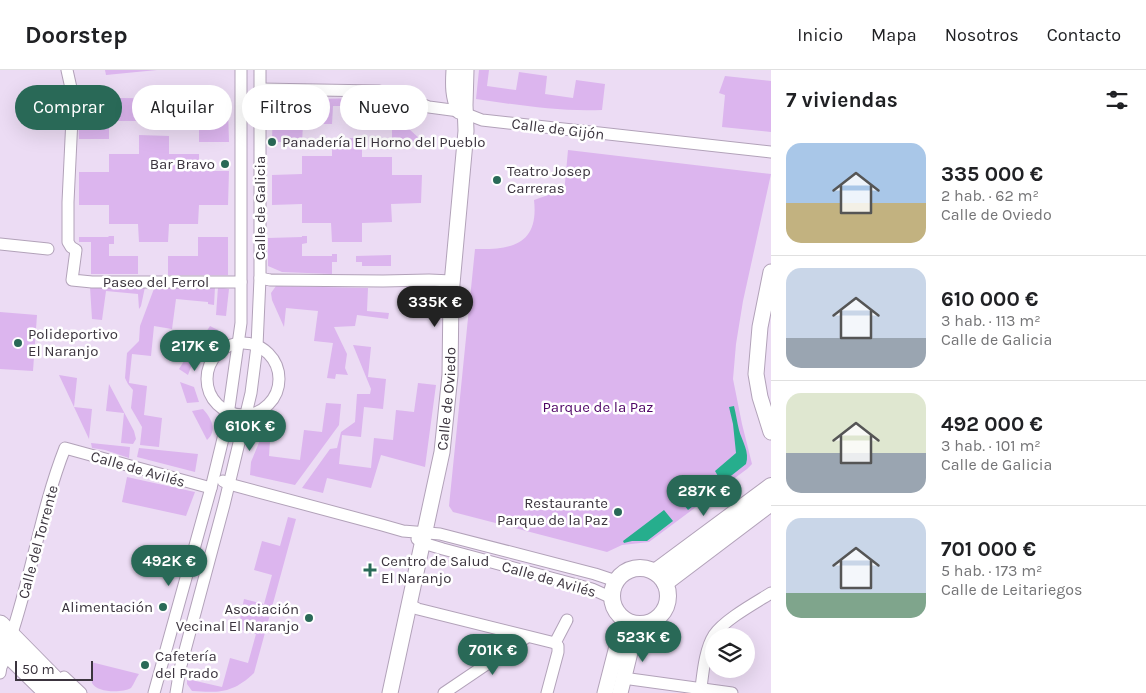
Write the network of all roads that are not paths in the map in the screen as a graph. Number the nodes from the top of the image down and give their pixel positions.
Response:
1 (68, 70) edge
2 (241, 70) edge
3 (260, 70) edge
4 (454, 70) edge
5 (466, 70) edge
6 (260, 85) edge
7 (330, 90) edge
8 (462, 113) junction
9 (260, 130) edge
10 (771, 152) edge
11 (0, 244) edge
12 (48, 249) dead end
13 (771, 272) edge
14 (260, 278) junction
15 (452, 281) junction
16 (241, 282) junction
17 (237, 343) junction
18 (258, 346) junction
19 (228, 411) junction
20 (246, 414) junction
21 (771, 428) edge
22 (65, 448) joint
23 (214, 475) junction
24 (229, 484) junction
25 (771, 486) edge
26 (211, 488) junction
27 (771, 503) edge
28 (424, 538) junction
29 (660, 577) junction
30 (616, 581) junction
31 (771, 593) edge
32 (612, 598) junction
33 (410, 605) junction
34 (624, 619) junction
35 (567, 620) dead end
36 (643, 624) junction
37 (527, 636) junction
38 (555, 643) junction
39 (3, 652) edge
40 (623, 678) junction
41 (701, 688) junction
42 (49, 693) edge
43 (67, 693) edge
44 (81, 693) edge
45 (154, 693) edge
46 (177, 693) edge
47 (390, 693) edge
48 (444, 693) edge
49 (547, 693) edge
50 (605, 693) edge
51 (620, 693) edge
52 (732, 693) edge

1 - 16 street, Paseo del Ferrol
2 - 16 street, Calle de Galicia
3 - 6 street, Calle de Galicia
4 - 8 street, Calle de Oviedo
5 - 8 street, Calle de Oviedo
7 - 8 street, Calle de Gijón
8 - 10 street, Calle de Gijón
8 - 15 street, Calle de Oviedo
9 - 14 street, Calle de Galicia
11 - 12 street
13 - 21 street
14 - 15 street
14 - 18 street, Calle de Galicia
15 - 28 street, Calle de Oviedo
16 - 17 street, Calle de Galicia
17 - 18 street
17 - 19 street, Calle de Galicia
17 - 19 street
18 - 20 street, Calle de Galicia
18 - 20 street
19 - 20 street
19 - 23 street, Calle de Galicia
20 - 24 street, Calle de Galicia
22 - 26 street, Calle de Avilés
22 - 39 street, Calle del Torrente
23 - 24 street, Calle de Avilés
23 - 26 street, Calle de Galicia
24 - 28 street, Calle de Avilés
24 - 46 street, Calle de Galicia
25 - 29 main road
26 - 45 street, Calle de Galicia
27 - 29 main road
28 - 30 street, Calle de Avilés
28 - 32 street, Calle de Avilés
28 - 33 street, Calle de Oviedo
29 - 30 main road
29 - 36 main road
30 - 32 main road
31 - 41 street
32 - 34 main road
33 - 37 street
33 - 47 street, Calle de Oviedo
34 - 36 main road
34 - 50 street
35 - 38 street
36 - 40 street
37 - 38 street
37 - 48 street
38 - 49 street
39 - 42 main road
39 - 43 main road
39 - 44 street
40 - 41 street
40 - 51 street
41 - 52 street

